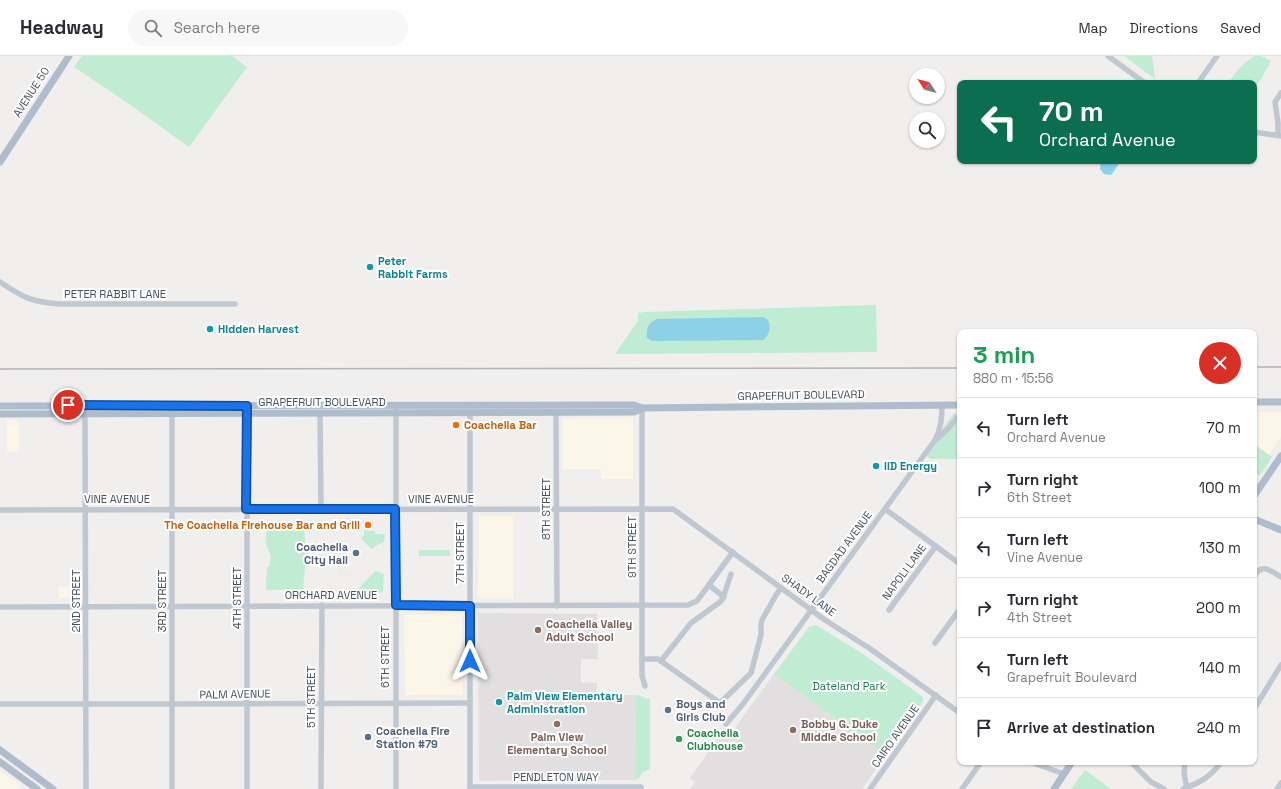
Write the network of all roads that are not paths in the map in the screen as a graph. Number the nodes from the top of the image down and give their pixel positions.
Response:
1 (69, 56) edge
2 (1108, 56) edge
3 (1217, 56) edge
4 (1141, 80) edge
5 (1200, 80) edge
6 (1281, 93) edge
7 (1281, 113) edge
8 (1278, 123) junction
9 (1257, 132) edge
10 (1279, 136) edge
11 (0, 162) edge
12 (0, 282) edge
13 (235, 304) dead end
14 (1257, 402) edge
15 (1281, 402) edge
16 (957, 404) edge
17 (396, 405) junction
18 (942, 405) junction
19 (0, 406) edge
20 (642, 408) junction
21 (247, 410) junction
22 (556, 412) junction
23 (85, 413) junction
24 (172, 413) junction
25 (320, 413) junction
26 (395, 413) junction
27 (470, 413) junction
28 (0, 414) edge
29 (957, 418) edge
30 (935, 440) junction
31 (1281, 456) edge
32 (1257, 492) edge
33 (321, 508) junction
34 (642, 508) junction
35 (85, 509) junction
36 (172, 509) junction
37 (246, 509) junction
38 (395, 509) junction
39 (470, 509) junction
40 (556, 509) junction
41 (885, 509) junction
42 (0, 510) edge
43 (1257, 521) edge
44 (1281, 530) edge
45 (936, 546) junction
46 (733, 552) junction
47 (957, 562) edge
48 (1257, 572) edge
49 (731, 574) dead end
50 (1281, 577) edge
51 (709, 585) junction
52 (781, 588) junction
53 (724, 597) junction
54 (322, 605) junction
55 (396, 605) junction
56 (642, 605) junction
57 (86, 606) junction
58 (172, 606) junction
59 (247, 606) junction
60 (470, 606) junction
61 (557, 606) junction
62 (0, 607) edge
63 (811, 610) junction
64 (889, 610) dead end
65 (957, 613) edge
66 (935, 643) dead end
67 (642, 659) junction
68 (661, 661) junction
69 (1281, 666) edge
70 (645, 686) dead end
71 (936, 696) junction
72 (1257, 698) edge
73 (321, 703) junction
74 (396, 703) junction
75 (470, 703) junction
76 (0, 704) edge
77 (86, 704) junction
78 (172, 704) junction
79 (246, 704) junction
80 (957, 711) edge
81 (726, 724) dead end
82 (0, 750) edge
83 (0, 762) edge
84 (978, 765) edge
85 (1039, 765) edge
86 (1070, 765) edge
87 (1134, 765) edge
88 (1185, 765) edge
89 (1219, 765) edge
90 (1064, 774) junction
91 (1281, 783) edge
92 (470, 788) edge
93 (556, 788) edge
94 (641, 788) edge
95 (37, 789) edge
96 (53, 789) edge
97 (86, 789) edge
98 (172, 789) edge
99 (247, 789) edge
100 (321, 789) edge
101 (396, 789) edge
102 (870, 789) edge
103 (962, 789) edge
104 (1054, 789) edge
105 (1164, 789) edge
106 (1185, 789) edge
107 (1277, 789) edge

1 - 11 main road, AVENUE 50
2 - 4 street
3 - 5 street
6 - 8 street
7 - 8 street
8 - 10 street
9 - 10 street
12 - 13 street, PETER RABBIT LANE
14 - 15 main road
16 - 18 main road, GRAPEFRUIT BOULEVARD
17 - 20 main road, GRAPEFRUIT BOULEVARD
17 - 21 main road, GRAPEFRUIT BOULEVARD
17 - 26 street, 6TH STREET
18 - 20 main road, GRAPEFRUIT BOULEVARD
18 - 30 street, BAGDAD AVENUE
19 - 21 main road, GRAPEFRUIT BOULEVARD
20 - 22 main road, GRAPEFRUIT BOULEVARD
20 - 34 street, 9TH STREET
21 - 24 main road, GRAPEFRUIT BOULEVARD
21 - 25 main road, GRAPEFRUIT BOULEVARD
21 - 37 street, 4TH STREET
22 - 27 main road, GRAPEFRUIT BOULEVARD
22 - 40 street, 8TH STREET
23 - 24 main road, GRAPEFRUIT BOULEVARD
23 - 28 main road, GRAPEFRUIT BOULEVARD
23 - 35 street, 2ND STREET
24 - 36 street, 3RD STREET
25 - 26 main road, GRAPEFRUIT BOULEVARD
25 - 33 street
26 - 27 main road, GRAPEFRUIT BOULEVARD
26 - 38 street, 6TH STREET
27 - 39 street, 7TH STREET
29 - 30 street, BAGDAD AVENUE
30 - 41 street, BAGDAD AVENUE
31 - 32 main road
33 - 37 street, VINE AVENUE
33 - 38 street, VINE AVENUE
34 - 40 street, VINE AVENUE
34 - 46 street, SHADY LANE
34 - 56 street, 9TH STREET
35 - 36 street, VINE AVENUE
35 - 42 street, VINE AVENUE
35 - 57 street, 2ND STREET
36 - 37 street, VINE AVENUE
36 - 58 street, 3RD STREET
37 - 59 street, 4TH STREET
38 - 39 street, VINE AVENUE
38 - 55 street, 6TH STREET
39 - 40 street, VINE AVENUE
39 - 60 street, 7TH STREET
40 - 61 street, 8TH STREET
41 - 45 street
41 - 63 street, BAGDAD AVENUE
43 - 44 main road
45 - 47 street
45 - 64 street, NAPOLI LANE
46 - 51 street, ORCHARD AVENUE
46 - 52 street, SHADY LANE
48 - 50 street
49 - 53 street
51 - 53 street
51 - 56 street, ORCHARD AVENUE
52 - 63 street, SHADY LANE
52 - 68 street
53 - 68 street
54 - 55 street, ORCHARD AVENUE
54 - 59 street, ORCHARD AVENUE
54 - 73 street, 5TH STREET
55 - 60 street, ORCHARD AVENUE
55 - 74 street, 6TH STREET
56 - 61 street, ORCHARD AVENUE
56 - 67 street, 9TH STREET
57 - 58 street, ORCHARD AVENUE
57 - 62 street, ORCHARD AVENUE
57 - 77 street, 2ND STREET
58 - 59 street, ORCHARD AVENUE
58 - 78 street, 3RD STREET
59 - 79 street, 4TH STREET
60 - 61 street, ORCHARD AVENUE
60 - 75 street, 7TH STREET
63 - 71 street, SHADY LANE
63 - 81 street, BAGDAD AVENUE
65 - 66 street
67 - 68 street
67 - 70 street, 9TH STREET
69 - 72 street
71 - 80 street, SHADY LANE
71 - 102 street, CAIRO AVENUE
73 - 74 street, PALM AVENUE
73 - 79 street, PALM AVENUE
73 - 100 street, 5TH STREET
74 - 75 street, PALM AVENUE
74 - 101 street, 6TH STREET
75 - 92 street, 7TH STREET
76 - 77 street, PALM AVENUE
77 - 78 street, PALM AVENUE
77 - 97 street, 2ND STREET
78 - 79 street, PALM AVENUE
78 - 98 street, 3RD STREET
79 - 99 street, 4TH STREET
82 - 96 main road
83 - 95 main road
84 - 103 street
85 - 90 street
86 - 90 main road
87 - 105 street
88 - 106 street
89 - 106 street
90 - 104 main road
91 - 107 street
92 - 93 street, PENDLETON WAY
93 - 94 street, PENDLETON WAY

